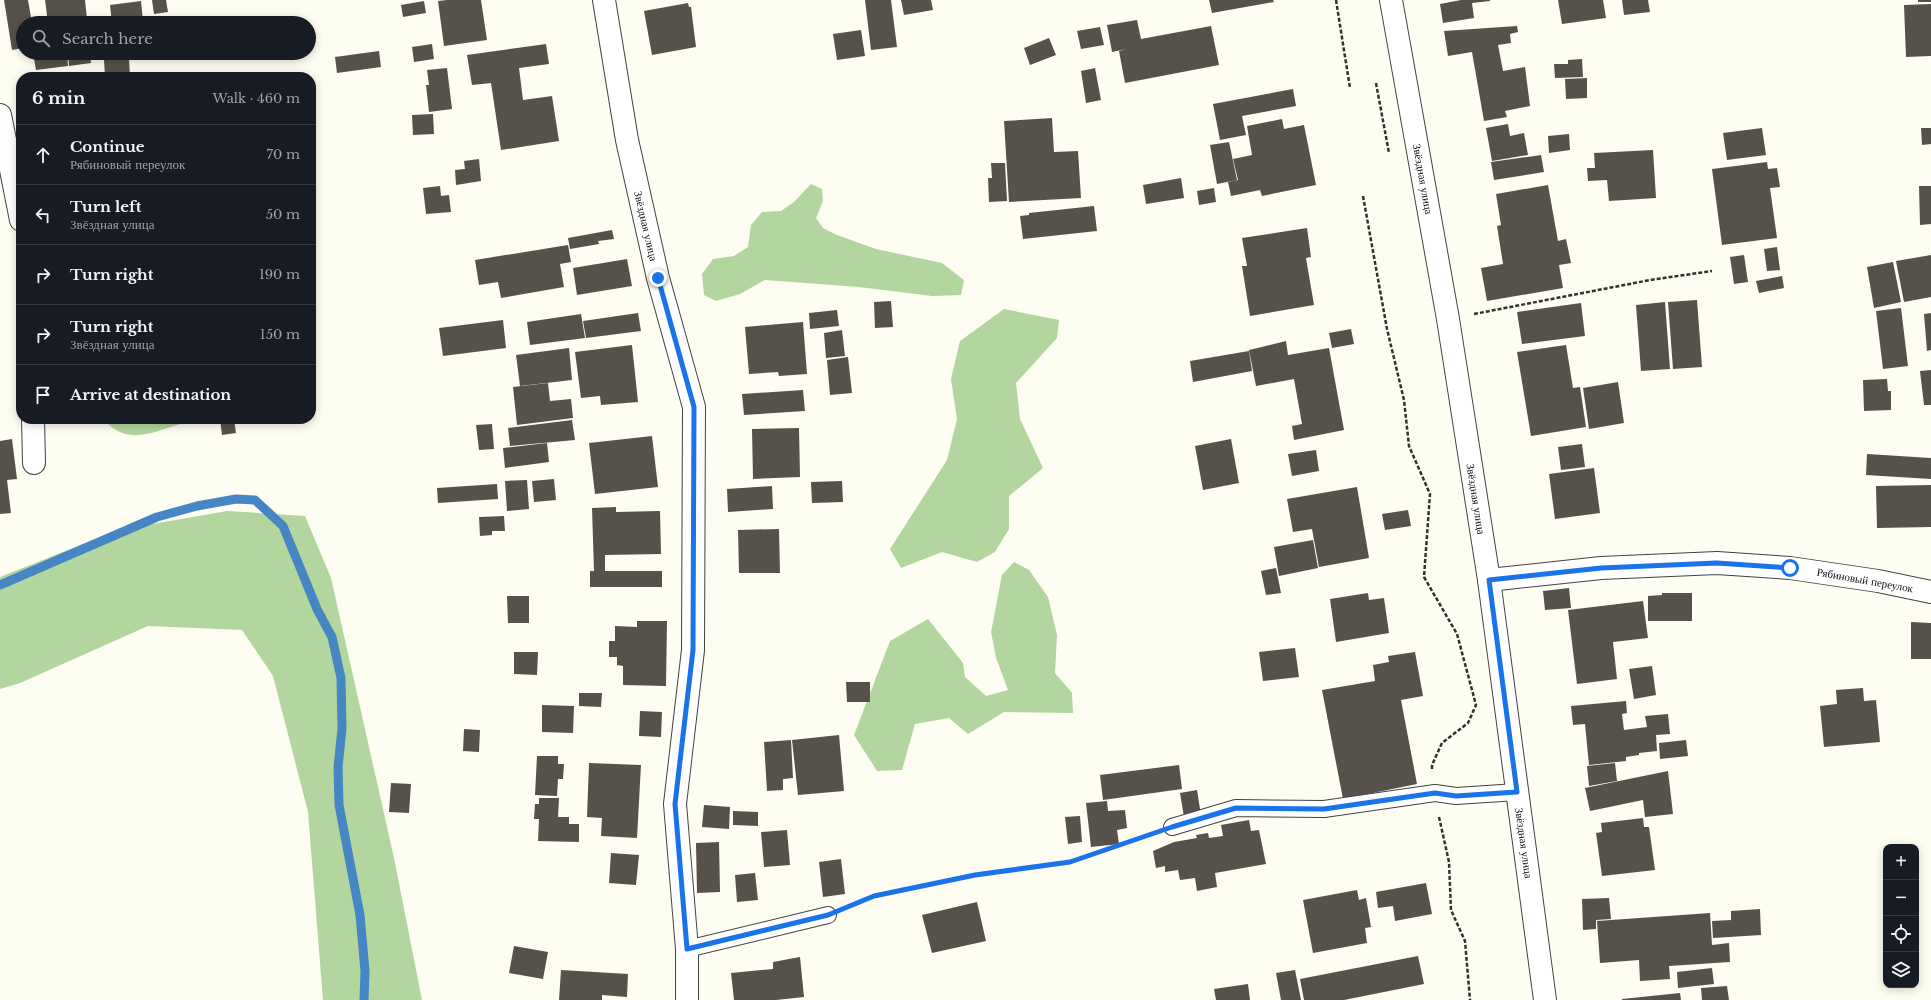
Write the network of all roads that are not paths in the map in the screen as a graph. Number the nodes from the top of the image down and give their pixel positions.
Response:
1 (604, 0) edge
2 (1391, 0) edge
3 (0, 115) edge
4 (16, 195) edge
5 (33, 424) edge
6 (34, 463) dead end
7 (1489, 580) junction
8 (1931, 592) edge
9 (1517, 792) junction
10 (1172, 827) road end
11 (828, 915) road end
12 (687, 949) junction
13 (687, 1000) edge
14 (1545, 1000) edge

1 - 12 street, Звёздная улица
2 - 7 street, Звёздная улица
3 - 4 street
5 - 6 street
7 - 8 street, Рябиновый переулок
7 - 9 street, Звёздная улица
9 - 10 lane
9 - 14 street, Звёздная улица
11 - 12 lane
12 - 13 street, Звёздная улица

